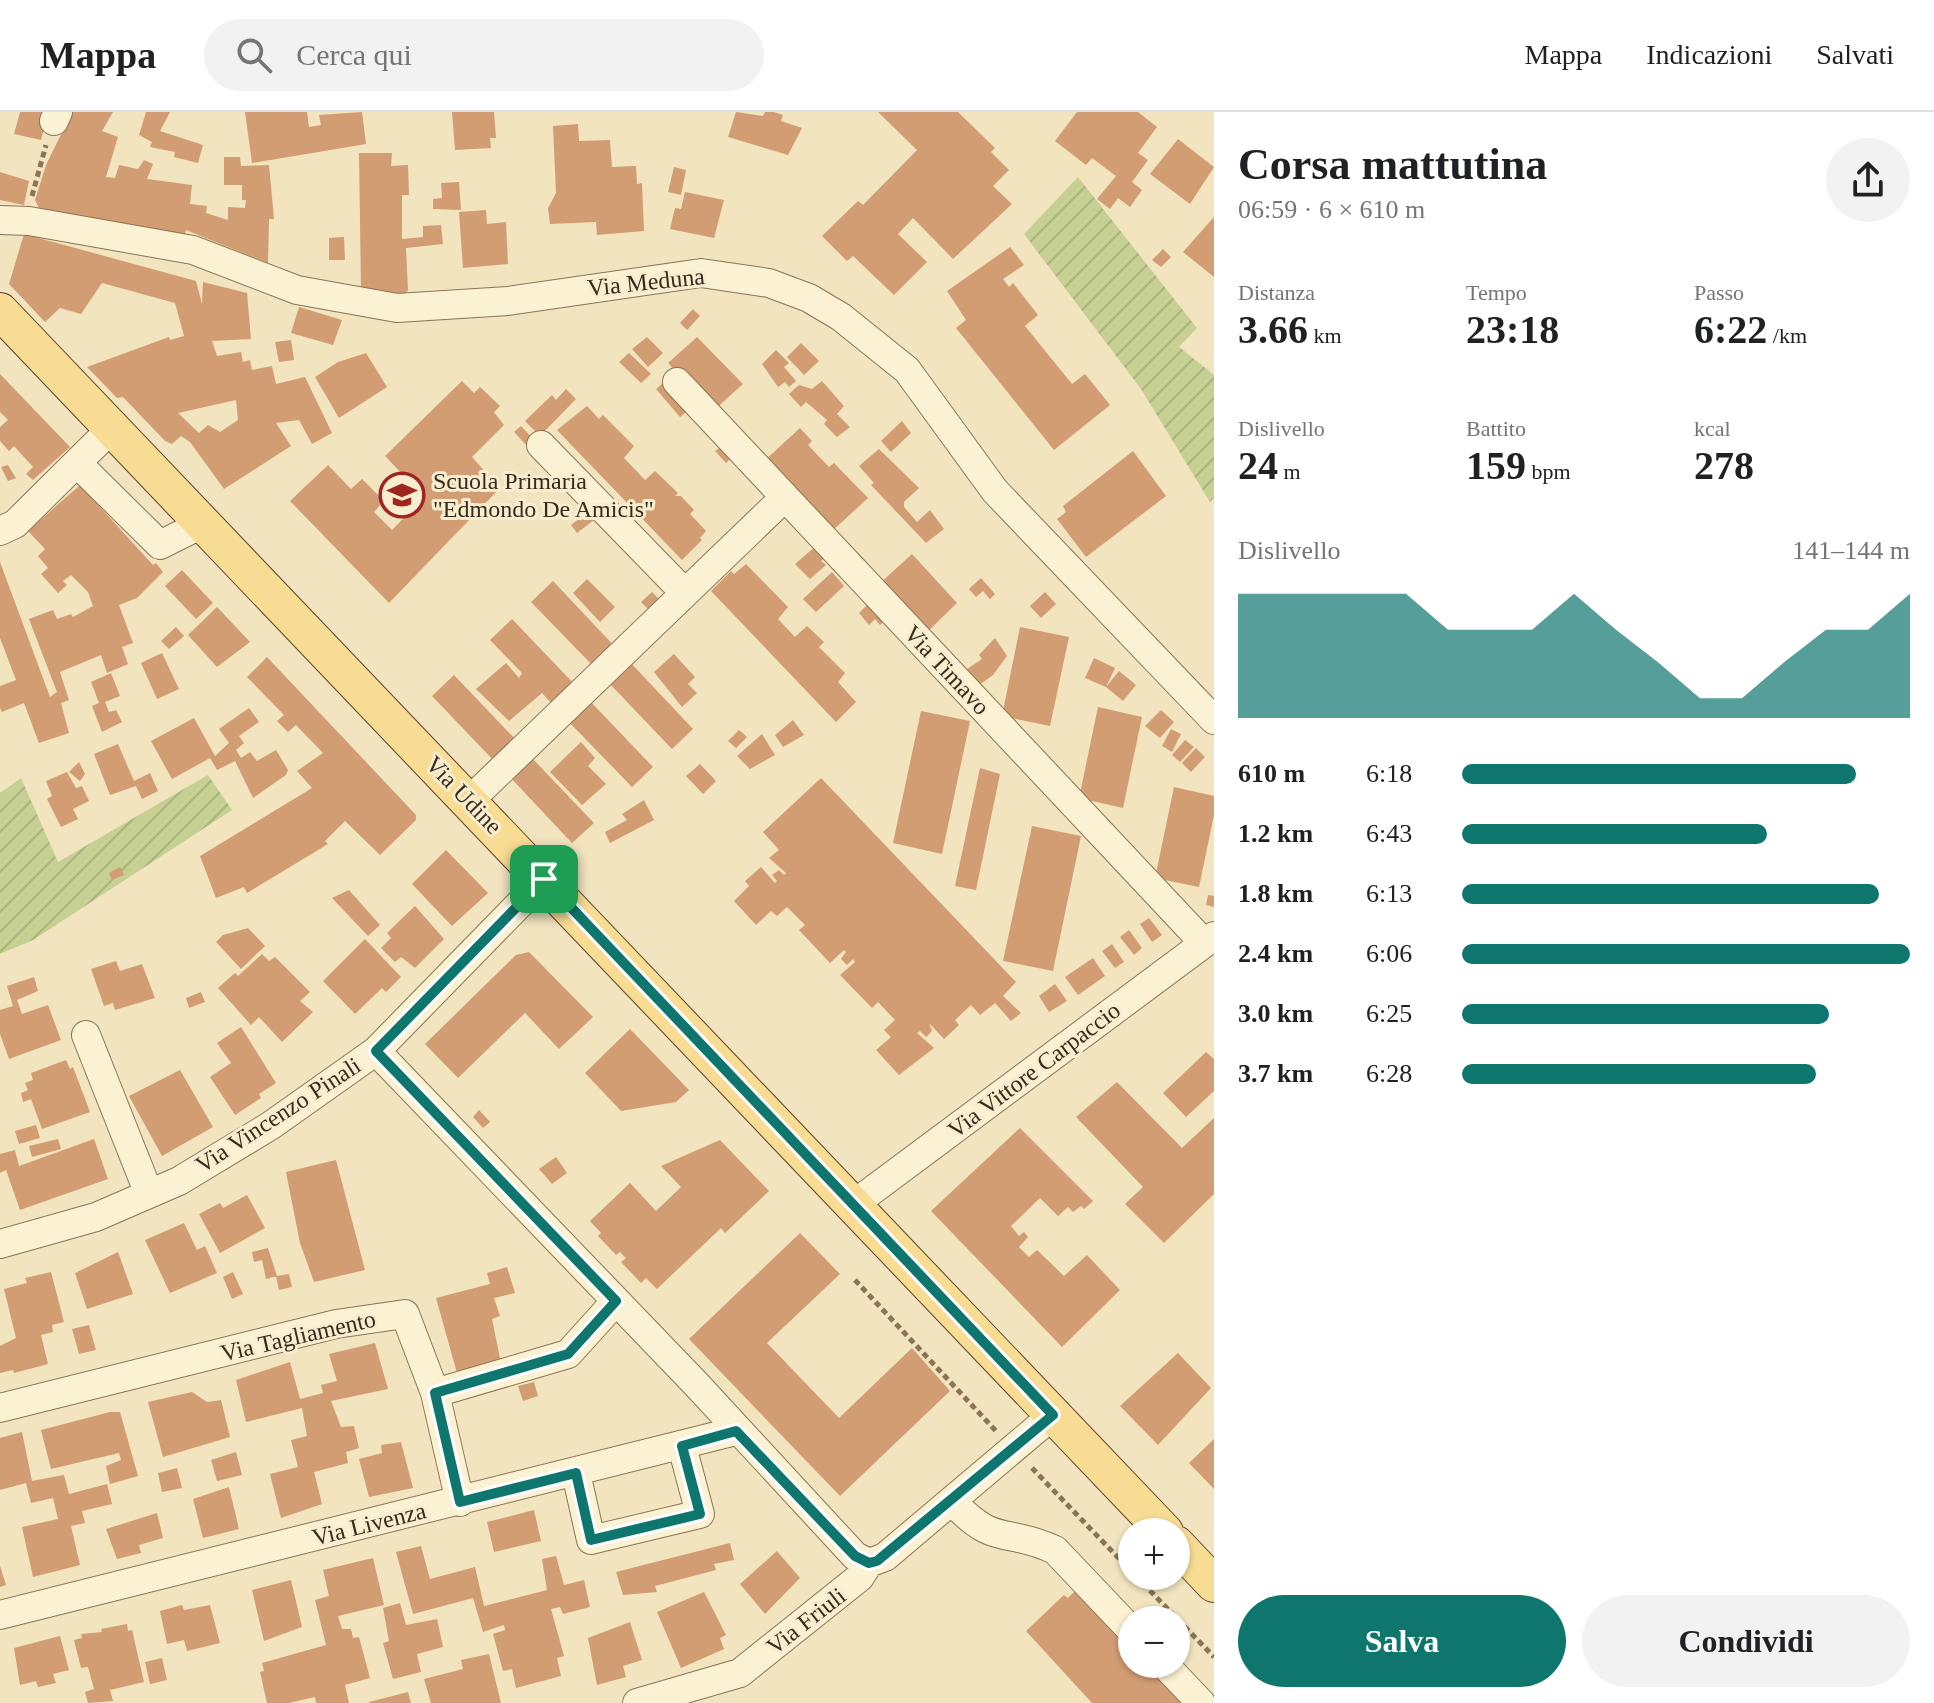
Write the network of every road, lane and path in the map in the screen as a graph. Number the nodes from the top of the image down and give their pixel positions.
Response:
1 (56, 116) edge
2 (0, 220) edge
3 (29, 221) junction
4 (0, 311) edge
5 (677, 382) dead end
6 (113, 427) junction
7 (541, 445) dead end
8 (77, 463) junction
9 (785, 497) junction
10 (204, 523) junction
11 (0, 531) edge
12 (685, 593) junction
13 (1214, 720) edge
14 (469, 801) junction
15 (544, 879) junction
16 (1209, 939) edge
17 (86, 1035) dead end
18 (376, 1051) junction
19 (149, 1194) junction
20 (854, 1204) junction
21 (0, 1244) edge
22 (855, 1280) dead end
23 (616, 1301) junction
24 (435, 1393) junction
25 (0, 1408) edge
26 (1053, 1415) junction
27 (736, 1431) junction
28 (1000, 1435) dead end
29 (682, 1446) junction
30 (1028, 1464) dead end
31 (576, 1473) junction
32 (952, 1501) junction
33 (460, 1502) junction
34 (1152, 1518) edge
35 (1118, 1557) edge
36 (1190, 1559) edge
37 (869, 1563) junction
38 (1214, 1584) edge
39 (1149, 1590) edge
40 (0, 1615) edge
41 (1118, 1616) edge
42 (1214, 1657) edge
43 (1177, 1678) edge
44 (637, 1703) edge
45 (1201, 1703) edge

1 - 3 path
2 - 3 street, Via Meduna
3 - 13 street, Via Meduna
4 - 6 main road, Via Udine
5 - 9 street, Via Timavo
6 - 8 street
6 - 10 main road, Via Udine
7 - 12 street
8 - 10 street
8 - 11 street
9 - 12 street
9 - 16 street, Via Timavo
10 - 14 main road, Via Udine
12 - 14 street
14 - 15 main road, Via Udine
15 - 18 street, Via Vincenzo Pinali
15 - 20 main road, Via Udine
16 - 20 street, Via Vittore Carpaccio
17 - 19 street
18 - 19 street, Via Vincenzo Pinali
18 - 23 street
19 - 21 street, Via Vincenzo Pinali
20 - 26 main road, Via Udine
22 - 28 path
23 - 24 street
23 - 27 street
24 - 25 street, Via Tagliamento
24 - 33 street
26 - 32 street
26 - 34 main road, Via Udine
27 - 29 street, Via Livenza
27 - 37 street
29 - 31 street, Via Livenza
29 - 31 street
30 - 35 path
31 - 33 street, Via Livenza
32 - 37 street, Via Friuli
32 - 41 street
33 - 40 street, Via Livenza
36 - 38 main road
37 - 44 street, Via Friuli
39 - 42 path
43 - 45 street

